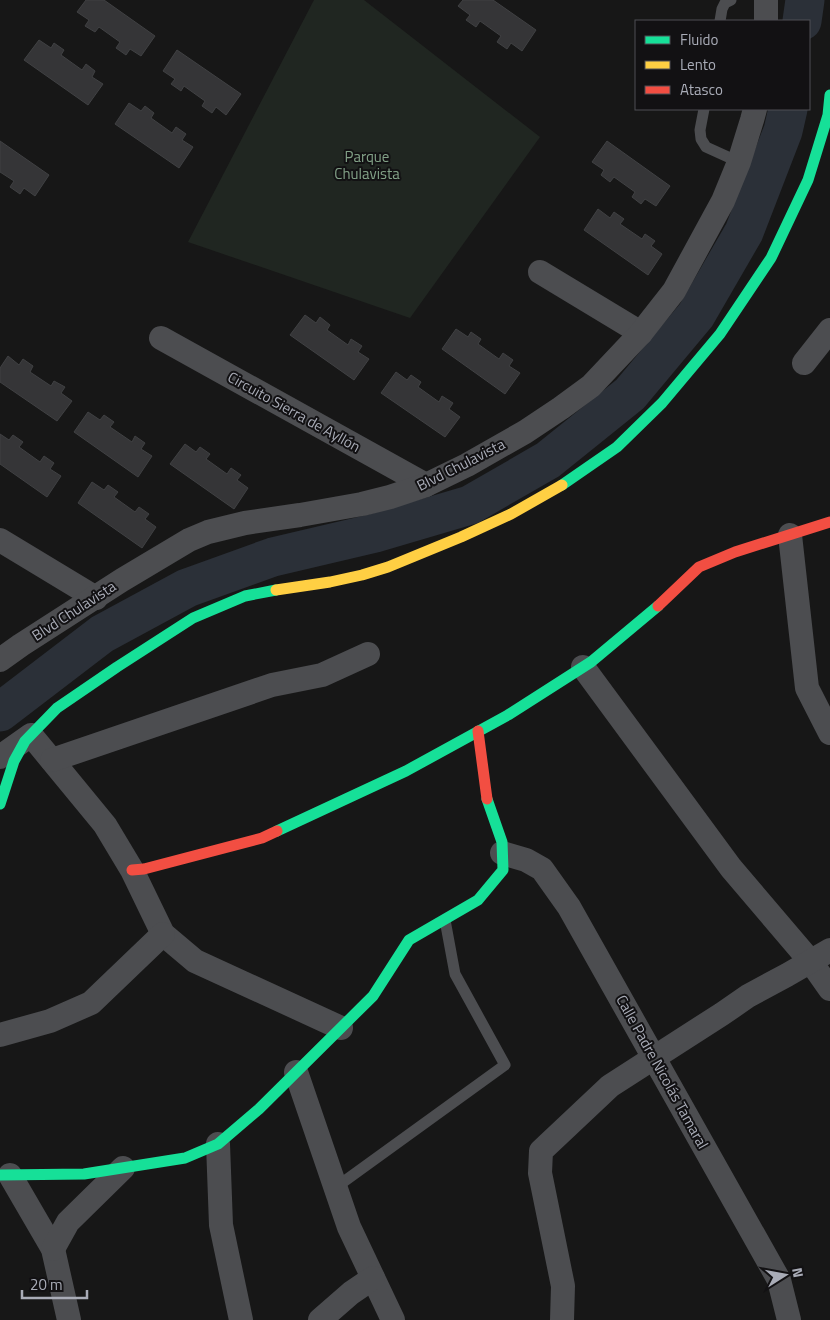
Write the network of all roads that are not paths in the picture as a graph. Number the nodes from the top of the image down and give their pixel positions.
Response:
1 (731, 0) edge
2 (766, 0) edge
3 (720, 20) edge
4 (766, 20) edge
5 (830, 95) edge
6 (704, 110) edge
7 (755, 110) edge
8 (739, 162) junction
9 (540, 272) dead end
10 (830, 330) edge
11 (641, 333) junction
12 (161, 338) dead end
13 (804, 364) dead end
14 (426, 485) junction
15 (830, 522) edge
16 (790, 534) junction
17 (0, 540) edge
18 (96, 598) junction
19 (368, 654) dead end
20 (0, 660) edge
21 (583, 667) junction
22 (478, 731) junction
23 (830, 733) edge
24 (31, 735) junction
25 (0, 756) edge
26 (52, 760) junction
27 (0, 804) edge
28 (502, 853) junction
29 (132, 870) junction
30 (444, 920) junction
31 (163, 934) junction
32 (820, 956) edge
33 (830, 988) edge
34 (341, 1028) junction
35 (0, 1036) edge
36 (654, 1058) junction
37 (296, 1072) junction
38 (218, 1144) junction
39 (123, 1168) junction
40 (5, 1175) edge
41 (336, 1188) junction
42 (53, 1249) junction
43 (373, 1278) junction
44 (69, 1320) edge
45 (241, 1320) edge
46 (320, 1320) edge
47 (393, 1320) edge
48 (562, 1320) edge
49 (789, 1320) edge

1 - 3 lane
2 - 4 street
5 - 24 street
6 - 8 lane
7 - 8 street, Blvd Chulavista
8 - 11 street, Blvd Chulavista
9 - 11 street
10 - 13 street
11 - 14 street, Blvd Chulavista
12 - 14 street, Circuito Sierra de Ayllón
14 - 18 street, Blvd Chulavista
15 - 16 street
16 - 21 street
16 - 23 street
17 - 18 street
18 - 20 street, Blvd Chulavista
19 - 26 street
21 - 22 street
21 - 32 street
22 - 28 street
22 - 29 street
24 - 25 street
24 - 26 street
24 - 27 street
26 - 29 street
28 - 30 street
28 - 36 street, Calle Padre Nicolás Tamaral
29 - 31 street
30 - 34 street
30 - 41 lane
31 - 34 street
31 - 35 street
32 - 33 street
32 - 36 street
34 - 37 street
36 - 48 street
36 - 49 street, Calle Padre Nicolás Tamaral
37 - 38 street
37 - 41 street
38 - 39 street
38 - 45 street
39 - 40 street
39 - 42 street
40 - 42 street
41 - 43 street
42 - 44 street
43 - 46 street
43 - 47 street

